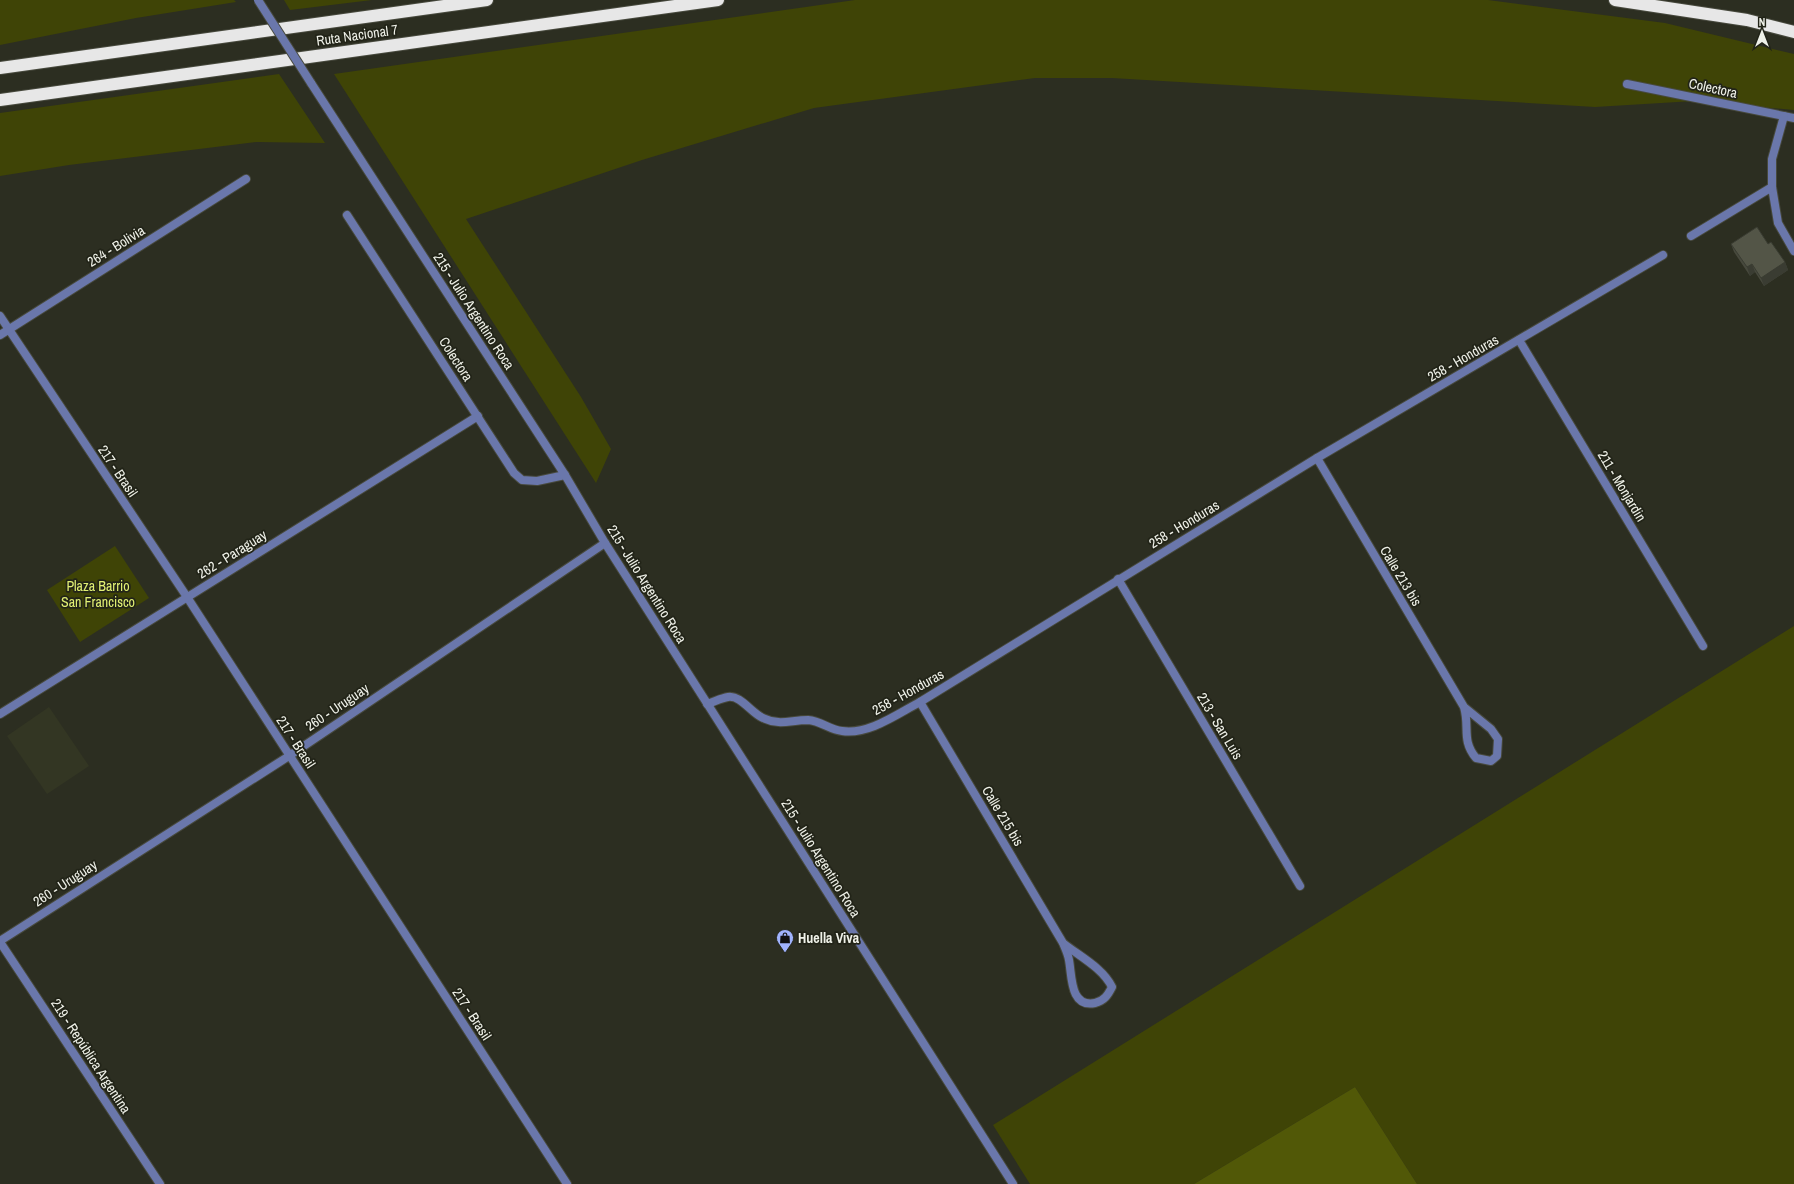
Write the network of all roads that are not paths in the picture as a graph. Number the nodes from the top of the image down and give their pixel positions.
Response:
1 (258, 0) edge
2 (487, 0) edge
3 (718, 0) edge
4 (1615, 0) edge
5 (1794, 32) edge
6 (0, 68) edge
7 (1627, 84) dead end
8 (0, 100) edge
9 (1784, 116) junction
10 (1794, 118) edge
11 (246, 179) dead end
12 (1772, 187) junction
13 (347, 215) dead end
14 (1691, 236) dead end
15 (1794, 251) edge
16 (1663, 255) dead end
17 (0, 316) edge
18 (8, 329) junction
19 (0, 335) edge
20 (1519, 340) junction
21 (478, 416) junction
22 (1317, 458) junction
23 (565, 475) junction
24 (605, 543) junction
25 (1118, 579) junction
26 (187, 597) junction
27 (1703, 646) dead end
28 (920, 702) junction
29 (707, 704) junction
30 (1464, 707) junction
31 (0, 714) edge
32 (289, 756) junction
33 (1300, 886) dead end
34 (0, 941) edge
35 (1063, 943) junction
36 (160, 1184) edge
37 (567, 1184) edge
38 (1013, 1184) edge

1 - 23 street, 215 - Julio Argentino Roca, bridge
2 - 6 highway, Ruta Nacional 7
3 - 8 highway, Ruta Nacional 7
4 - 5 highway
7 - 9 street, Colectora
9 - 10 street, Colectora
9 - 12 street
11 - 18 street, 264 - Bolivia
12 - 14 street
12 - 15 street
13 - 21 street, Colectora
16 - 20 street, 258 - Honduras
17 - 18 street, 217 - Brasil
18 - 19 street, 264 - Bolivia
18 - 26 street, 217 - Brasil
20 - 22 street, 258 - Honduras
20 - 27 street, 211 - Monjardin
21 - 23 street, Colectora
21 - 26 street, 262 - Paraguay
22 - 25 street, 258 - Honduras
22 - 30 street, Calle 213 bis
23 - 24 street, 215 - Julio Argentino Roca
24 - 29 street, 215 - Julio Argentino Roca
24 - 32 street, 260 - Uruguay
25 - 28 street, 258 - Honduras
25 - 33 street, 213 - San Luis
26 - 31 street, 262 - Paraguay
26 - 32 street, 217 - Brasil
28 - 29 street, 258 - Honduras
28 - 35 street, Calle 215 bis
29 - 38 street, 215 - Julio Argentino Roca
30 - 30 street, Calle 213 bis
32 - 34 street, 260 - Uruguay
32 - 37 street, 217 - Brasil
34 - 36 street, 219 - República Argentina
35 - 35 street, Calle 215 bis

